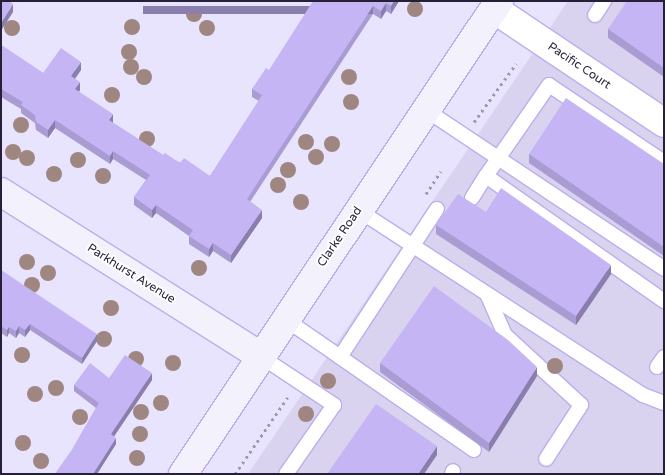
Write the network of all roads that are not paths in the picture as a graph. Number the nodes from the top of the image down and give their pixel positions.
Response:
1 (604, 1) edge
2 (497, 5) edge
3 (595, 15) dead end
4 (426, 110) junction
5 (664, 123) edge
6 (498, 158) junction
7 (664, 162) edge
8 (486, 176) junction
9 (1, 192) edge
10 (472, 198) dead end
11 (437, 209) dead end
12 (358, 210) junction
13 (414, 246) junction
14 (664, 269) edge
15 (487, 294) junction
16 (664, 301) edge
17 (285, 320) junction
18 (260, 356) junction
19 (340, 357) junction
20 (664, 402) edge
21 (474, 450) dead end
22 (546, 459) dead end
23 (183, 474) edge
24 (286, 474) edge

1 - 3 lane
2 - 4 main road, Clarke Road
2 - 5 street, Pacific Court
4 - 6 lane
4 - 12 main road, Clarke Road
6 - 7 lane
6 - 8 lane
6 - 14 lane
8 - 10 lane
8 - 16 lane
9 - 18 main road, Parkhurst Avenue
11 - 13 lane
12 - 13 lane
12 - 17 main road, Clarke Road
13 - 15 lane
13 - 19 lane
15 - 20 lane
15 - 22 lane
17 - 18 main road, Clarke Road
17 - 19 lane
18 - 23 main road, Clarke Road
18 - 24 lane
19 - 21 lane

